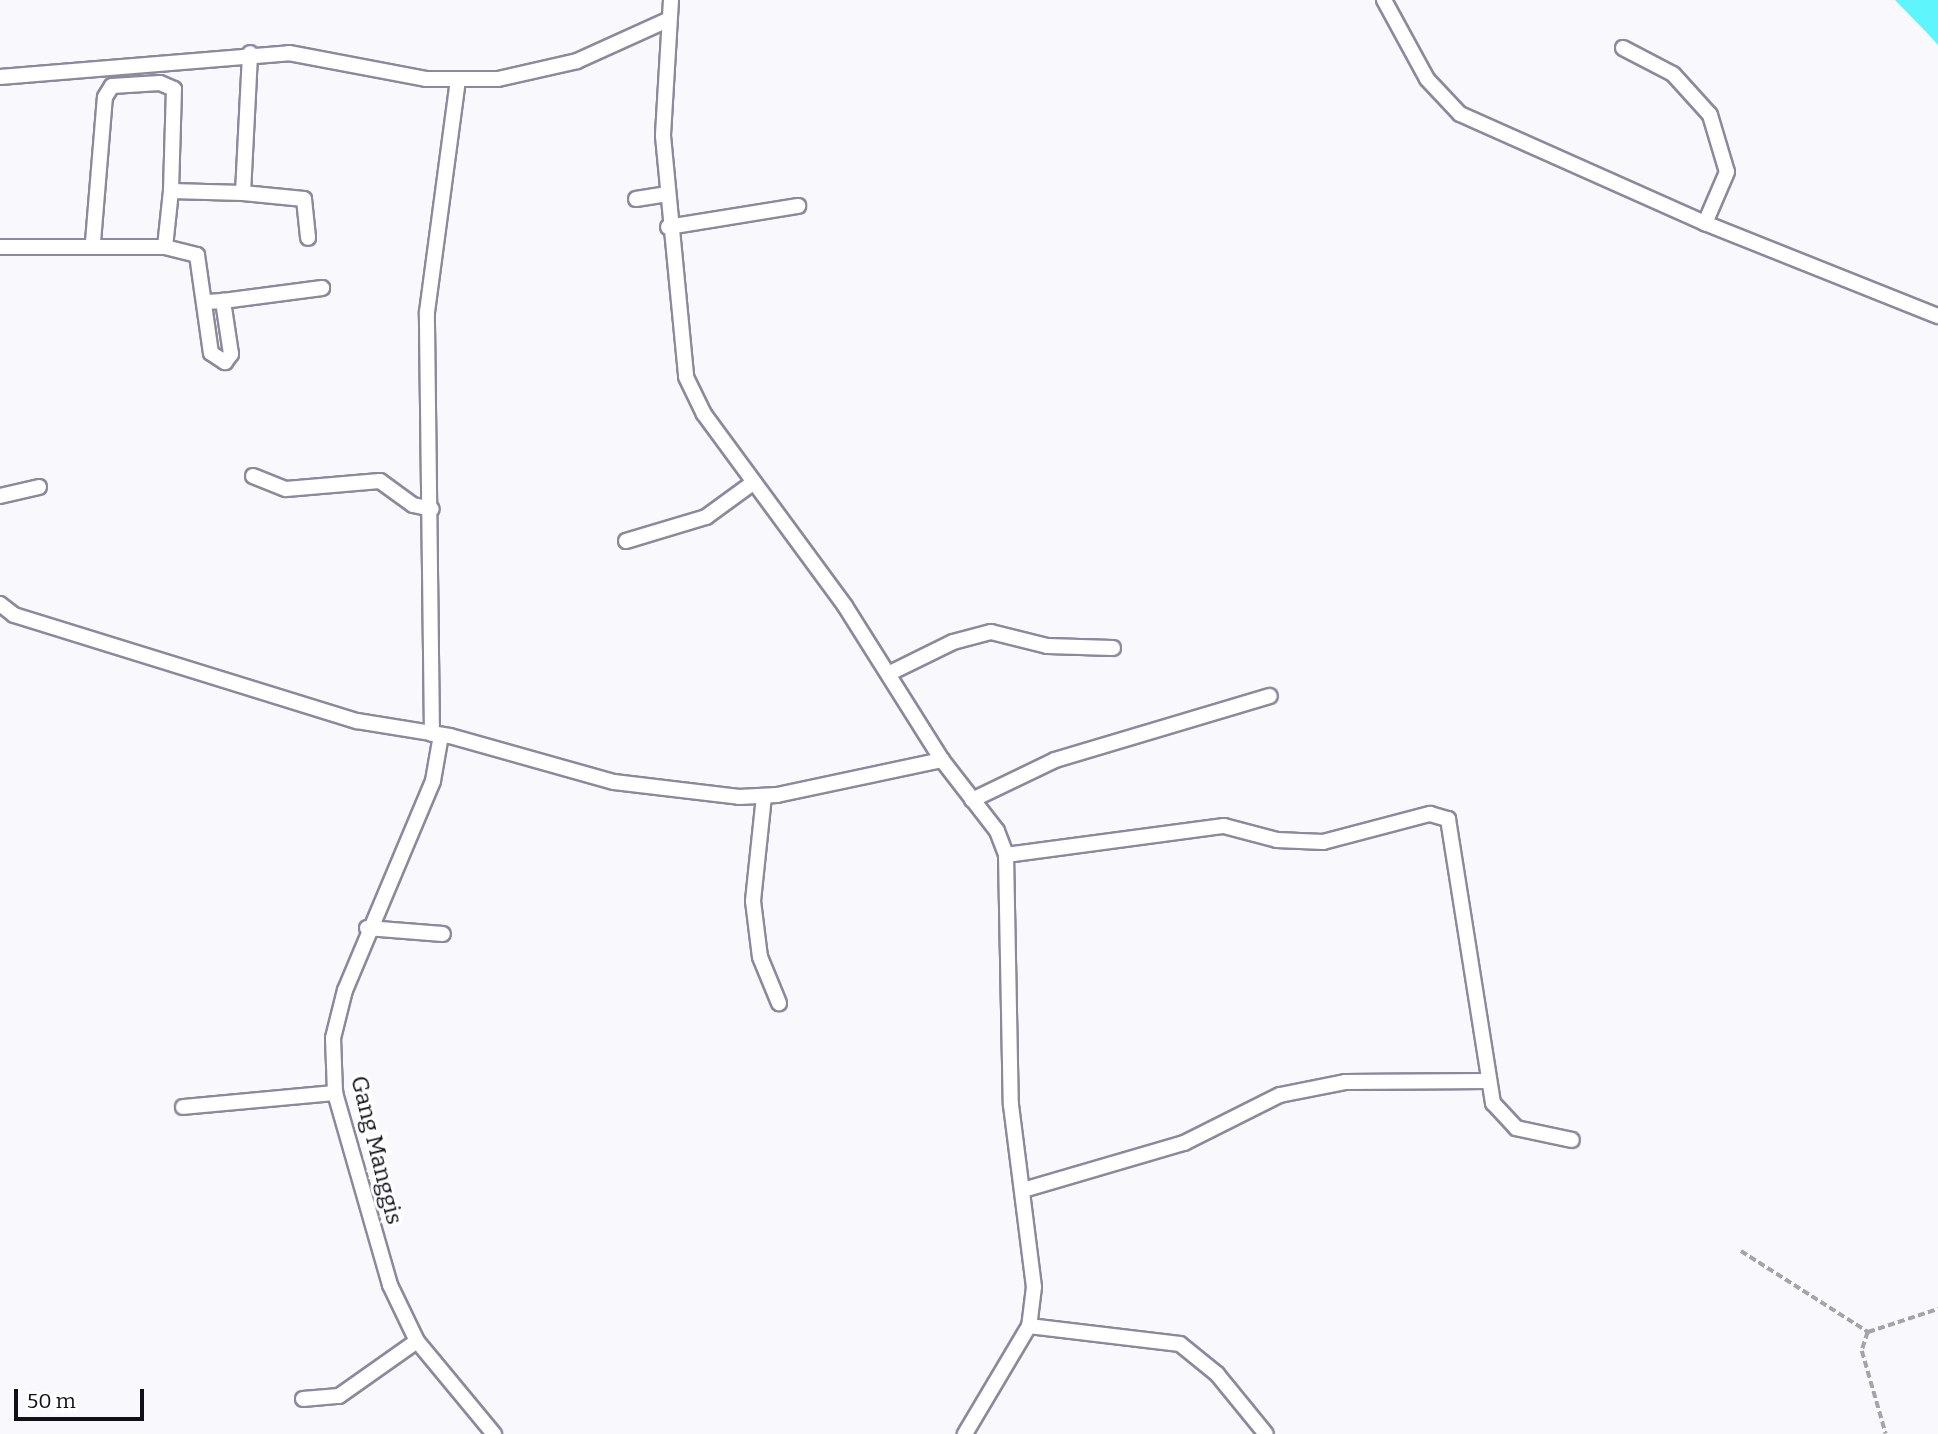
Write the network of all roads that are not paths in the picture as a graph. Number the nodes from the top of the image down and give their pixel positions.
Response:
1 (671, 0) edge
2 (1384, 0) edge
3 (665, 21) junction
4 (1623, 48) dead end
5 (250, 53) junction
6 (0, 77) edge
7 (457, 80) junction
8 (171, 191) junction
9 (243, 193) junction
10 (668, 194) junction
11 (636, 199) dead end
12 (798, 206) dead end
13 (1705, 223) junction
14 (668, 227) junction
15 (308, 238) dead end
16 (93, 242) junction
17 (0, 247) edge
18 (165, 247) junction
19 (322, 288) dead end
20 (223, 301) junction
21 (206, 302) junction
22 (1938, 316) edge
23 (253, 476) dead end
24 (754, 482) junction
25 (38, 487) dead end
26 (0, 496) edge
27 (432, 509) junction
28 (626, 541) dead end
29 (0, 604) edge
30 (1113, 648) dead end
31 (890, 673) junction
32 (1270, 696) dead end
33 (436, 734) junction
34 (942, 760) junction
35 (764, 796) junction
36 (972, 800) junction
37 (1006, 855) junction
38 (367, 928) junction
39 (443, 934) dead end
40 (779, 1003) dead end
41 (1487, 1081) junction
42 (335, 1093) junction
43 (183, 1107) dead end
44 (1572, 1140) dead end
45 (1023, 1191) junction
46 (1029, 1326) junction
47 (417, 1340) junction
48 (303, 1399) dead end
49 (494, 1434) edge
50 (965, 1434) edge
51 (1266, 1434) edge

1 - 3 street
2 - 13 street
3 - 7 street
3 - 10 street
4 - 13 street
5 - 6 street
5 - 7 street
5 - 9 street
7 - 27 street, Gang Manggis
8 - 9 street
8 - 16 street
8 - 18 street
9 - 15 street
10 - 11 street
10 - 14 street
12 - 14 street
13 - 22 street
14 - 24 street
16 - 17 street
16 - 18 street
18 - 21 street
19 - 20 street
20 - 21 street
20 - 21 street
23 - 27 street
24 - 28 street
24 - 31 street
25 - 26 street
27 - 33 street, Gang Manggis
29 - 33 street
30 - 31 street
31 - 34 street
32 - 36 street
33 - 35 street
33 - 38 street, Gang Manggis
34 - 35 street
34 - 36 street
35 - 40 street
36 - 37 street
37 - 41 street
37 - 45 street
38 - 39 street
38 - 42 street, Gang Manggis
41 - 44 street
41 - 45 street
42 - 43 street
42 - 47 street, Gang Manggis
45 - 46 street
46 - 50 street
46 - 51 street
47 - 48 street
47 - 49 street, Gang Manggis

